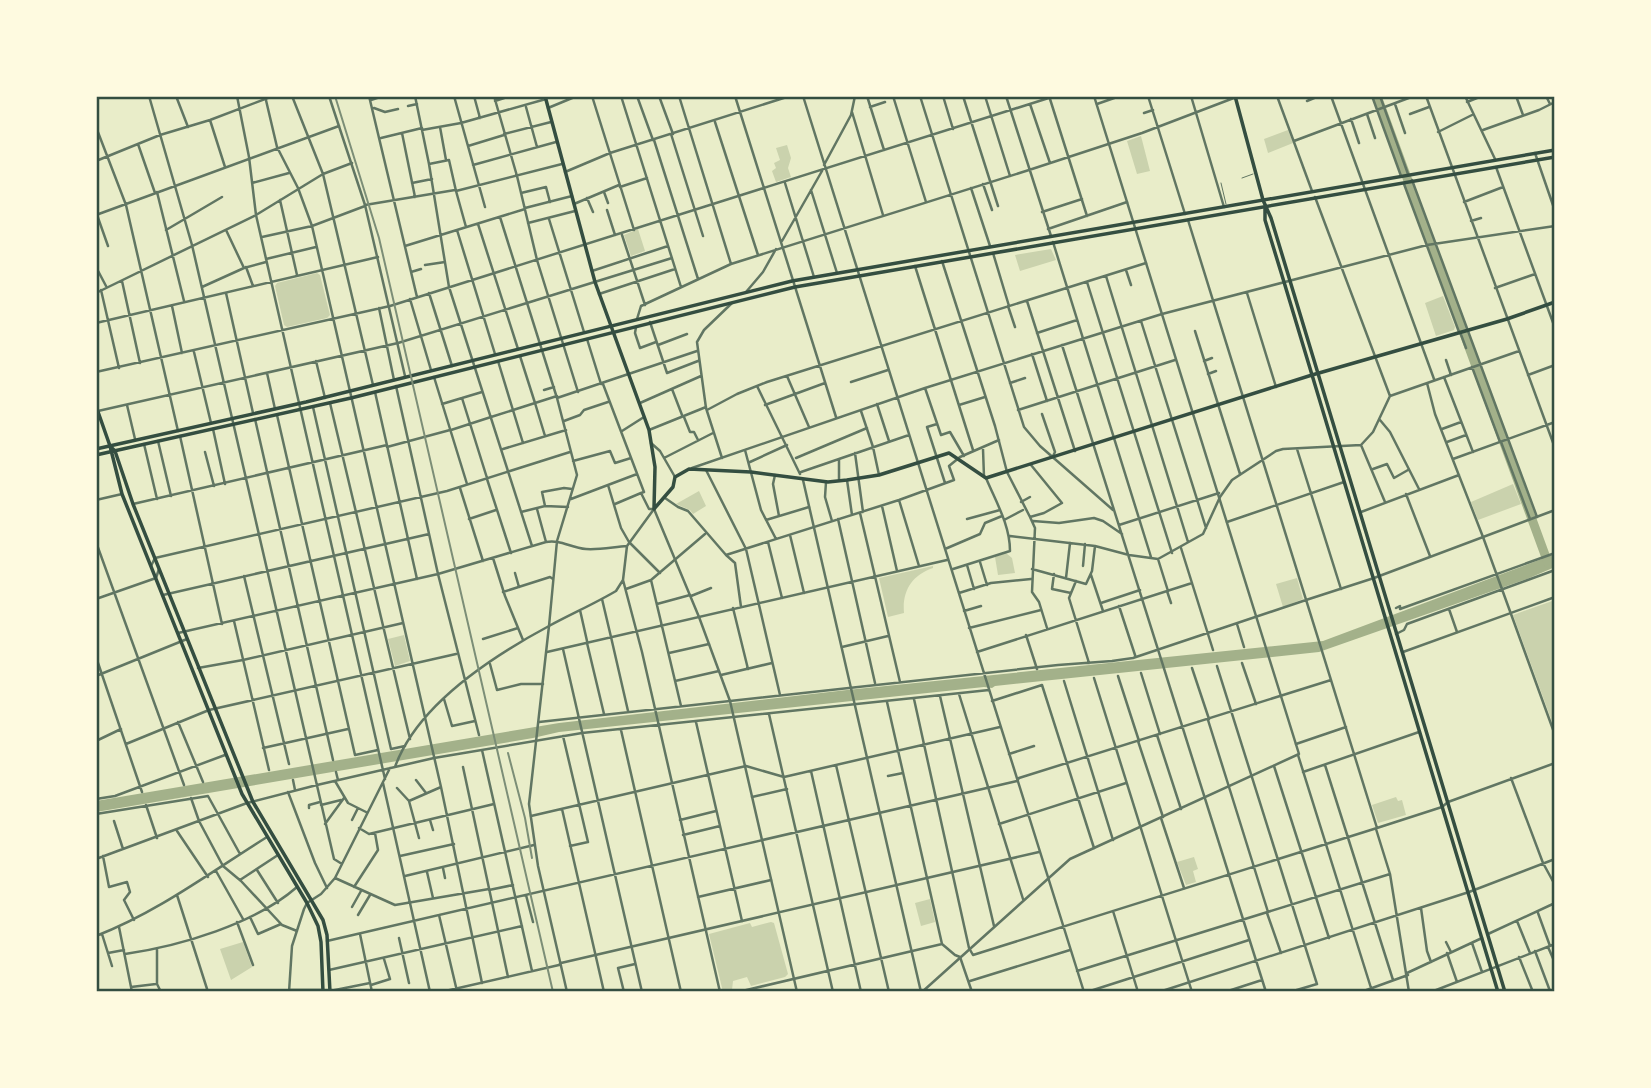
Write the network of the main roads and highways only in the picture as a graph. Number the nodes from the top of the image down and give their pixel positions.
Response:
1 (1236, 97) edge
2 (546, 98) edge
3 (1555, 150) edge
4 (1555, 157) edge
5 (1363, 186) junction
6 (1263, 200) junction
7 (1265, 206) junction
8 (1555, 302) edge
9 (610, 325) junction
10 (613, 331) junction
11 (497, 358) junction
12 (474, 364) junction
13 (433, 374) junction
14 (1315, 374) junction
15 (395, 383) junction
16 (97, 409) edge
17 (110, 446) junction
18 (96, 449) edge
19 (115, 451) junction
20 (110, 452) junction
21 (96, 455) edge
22 (212, 709) junction
23 (1498, 990) edge
24 (323, 991) edge
25 (330, 991) edge
26 (1505, 992) edge

1 - 6 main road
2 - 9 main road
3 - 5 main road
4 - 5 main road
5 - 6 main road
5 - 7 main road
6 - 7 main road
6 - 9 main road
7 - 10 main road
7 - 14 main road
8 - 14 main road
9 - 10 main road
9 - 11 main road
10 - 11 main road
10 - 14 main road
11 - 12 main road
12 - 13 main road
12 - 13 main road
13 - 15 main road
13 - 15 main road
14 - 23 main road
14 - 26 main road
15 - 17 main road
15 - 19 main road
16 - 17 main road
17 - 18 main road
17 - 19 main road
17 - 20 main road
19 - 20 main road
19 - 22 main road
20 - 21 main road
20 - 22 main road
22 - 24 main road
22 - 25 main road

